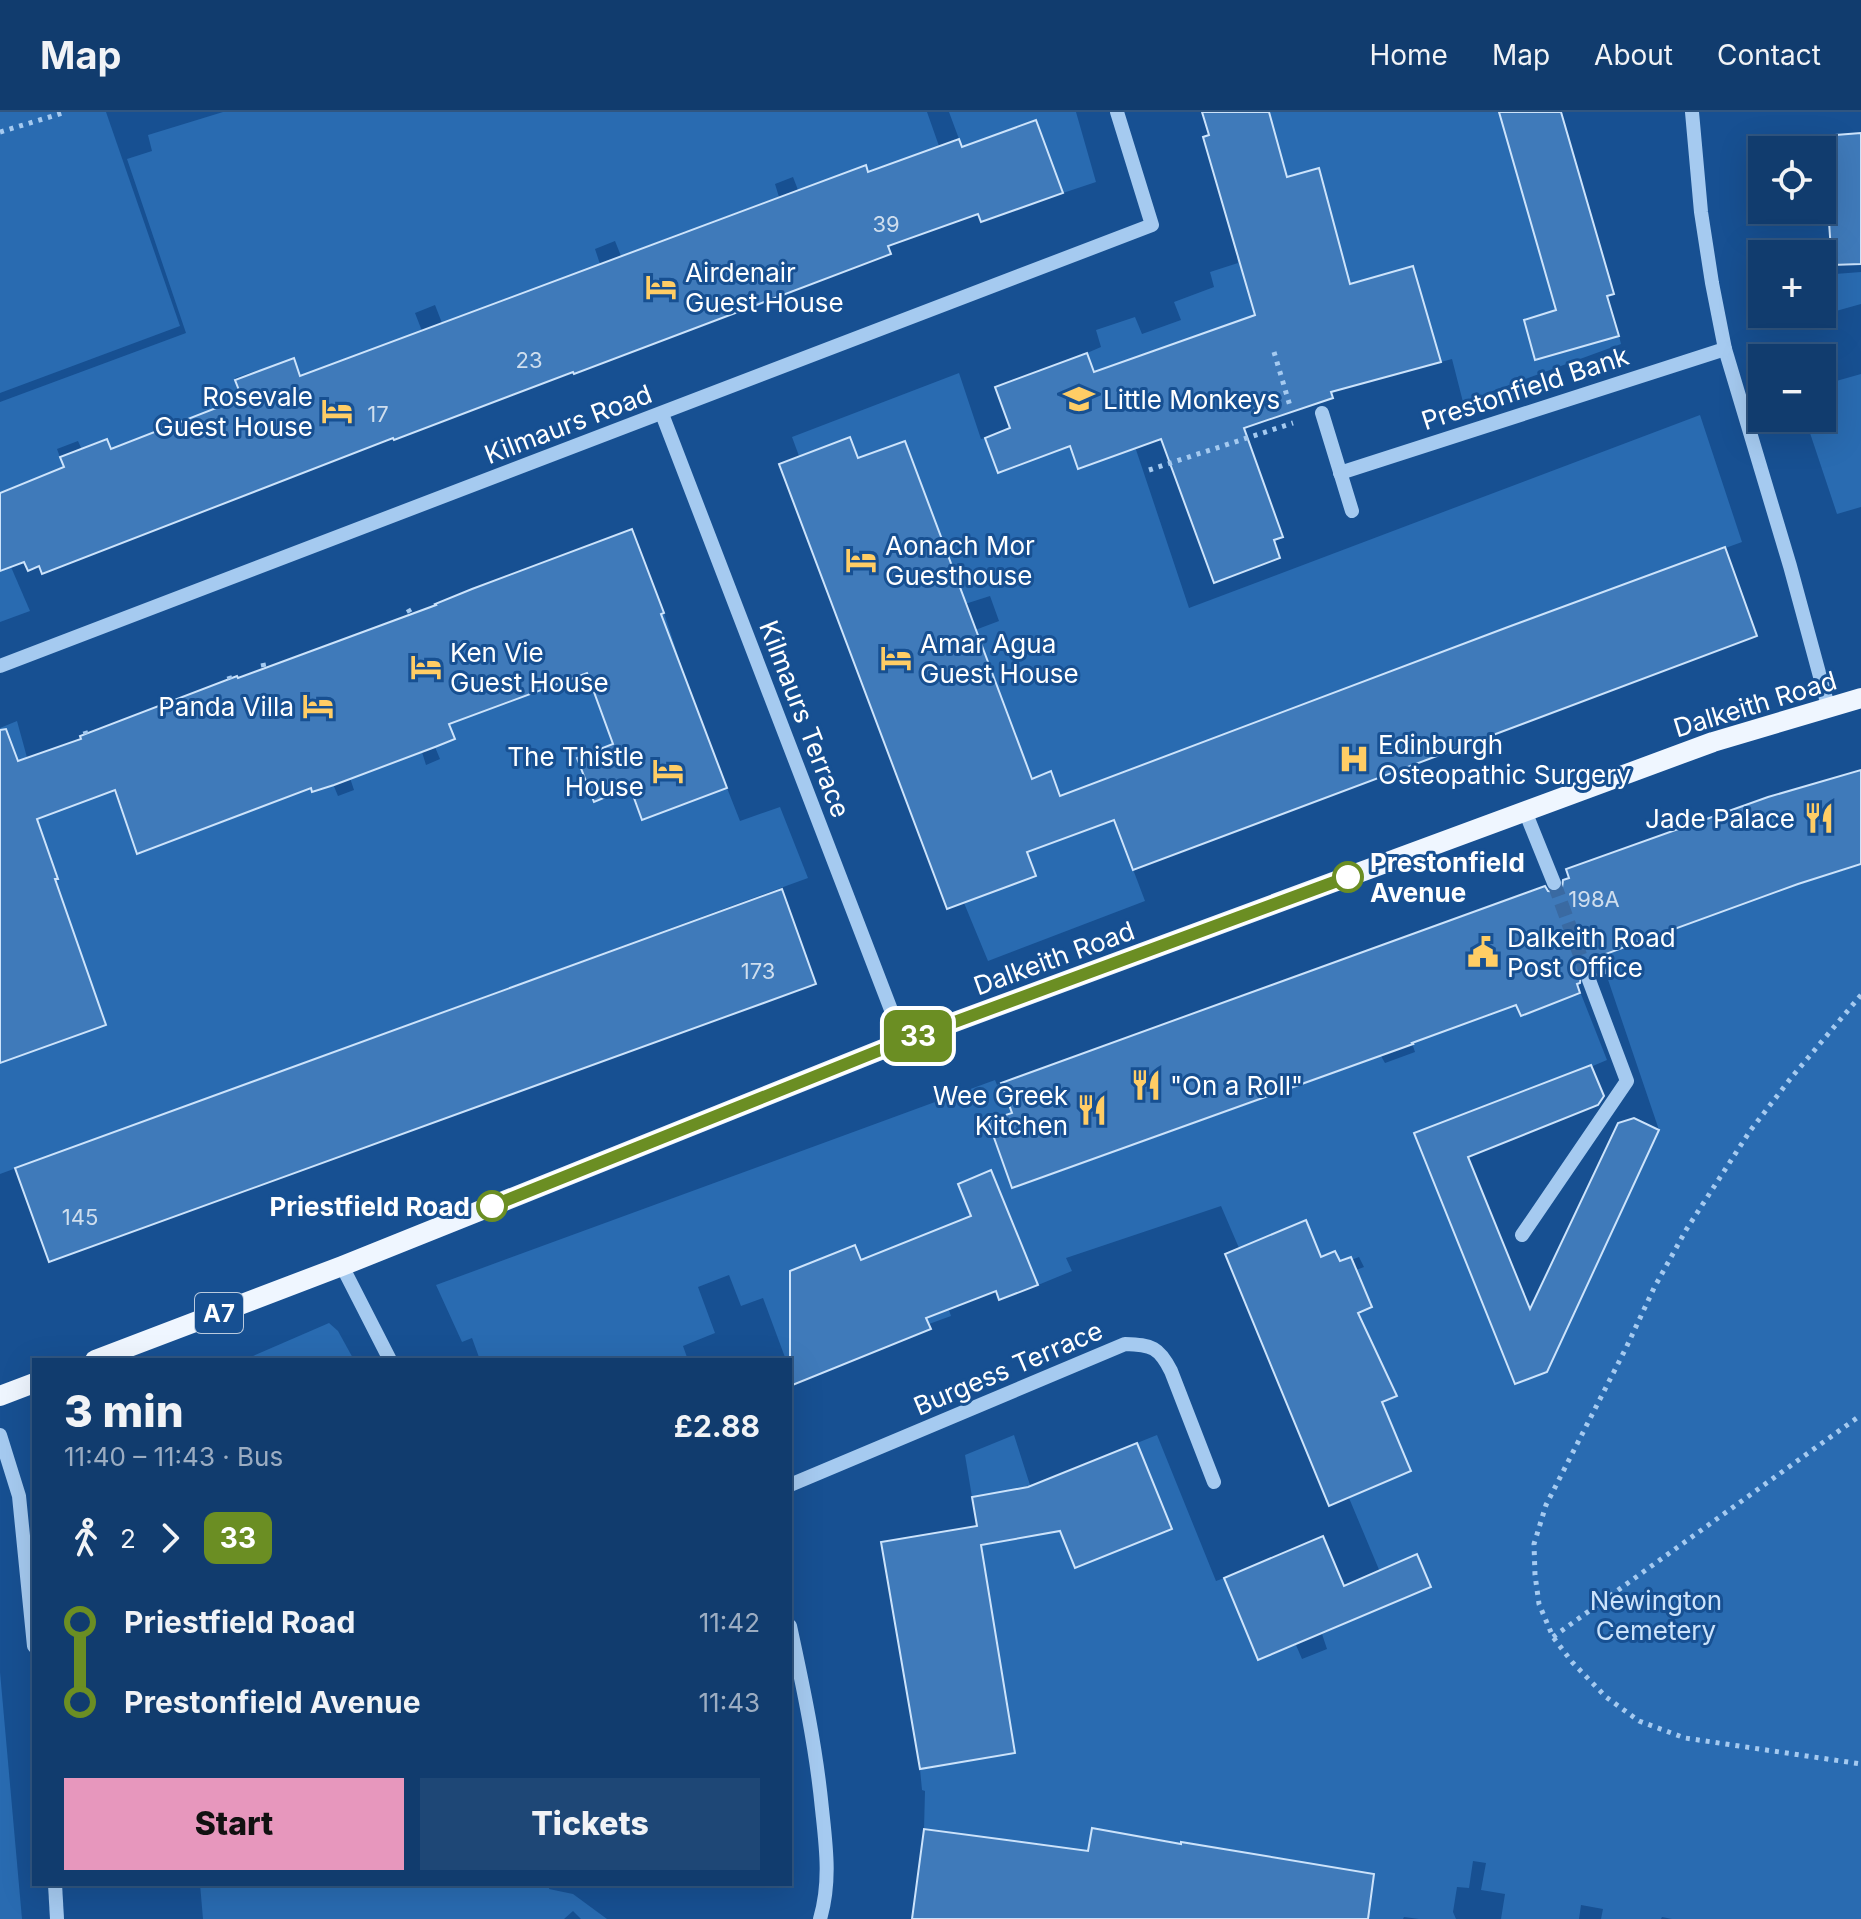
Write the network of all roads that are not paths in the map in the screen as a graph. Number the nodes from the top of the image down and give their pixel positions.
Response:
1 (1117, 112) edge
2 (1692, 112) edge
3 (1725, 349) junction
4 (1322, 413) road end
5 (662, 414) junction
6 (1340, 473) junction
7 (1352, 511) dead end
8 (0, 666) edge
9 (1861, 698) edge
10 (1828, 706) junction
11 (1525, 811) junction
12 (1554, 883) tunnel mouth
13 (1589, 980) tunnel mouth
14 (903, 1041) junction
15 (1522, 1235) dead end
16 (342, 1266) junction
17 (100, 1358) edge
18 (389, 1358) edge
19 (32, 1384) edge
20 (0, 1396) edge
21 (0, 1435) edge
22 (1214, 1482) dead end
23 (792, 1484) edge
24 (32, 1626) edge
25 (792, 1636) edge
26 (55, 1886) edge
27 (57, 1919) edge
28 (820, 1919) edge

1 - 5 street, Kilmaurs Road
2 - 3 street
3 - 6 street, Prestonfield Bank
3 - 10 street
4 - 6 street
5 - 8 street, Kilmaurs Road
5 - 14 street, Kilmaurs Terrace
6 - 7 street
9 - 10 main road, Dalkeith Road / A7
10 - 11 main road, Dalkeith Road / A7
11 - 12 street
11 - 14 main road, Dalkeith Road / A7
13 - 15 street
14 - 16 main road, Dalkeith Road / A7
16 - 17 main road, Dalkeith Road / A7
16 - 18 street
19 - 20 main road
21 - 24 street
22 - 23 street, Burgess Terrace
25 - 28 street
26 - 27 street

